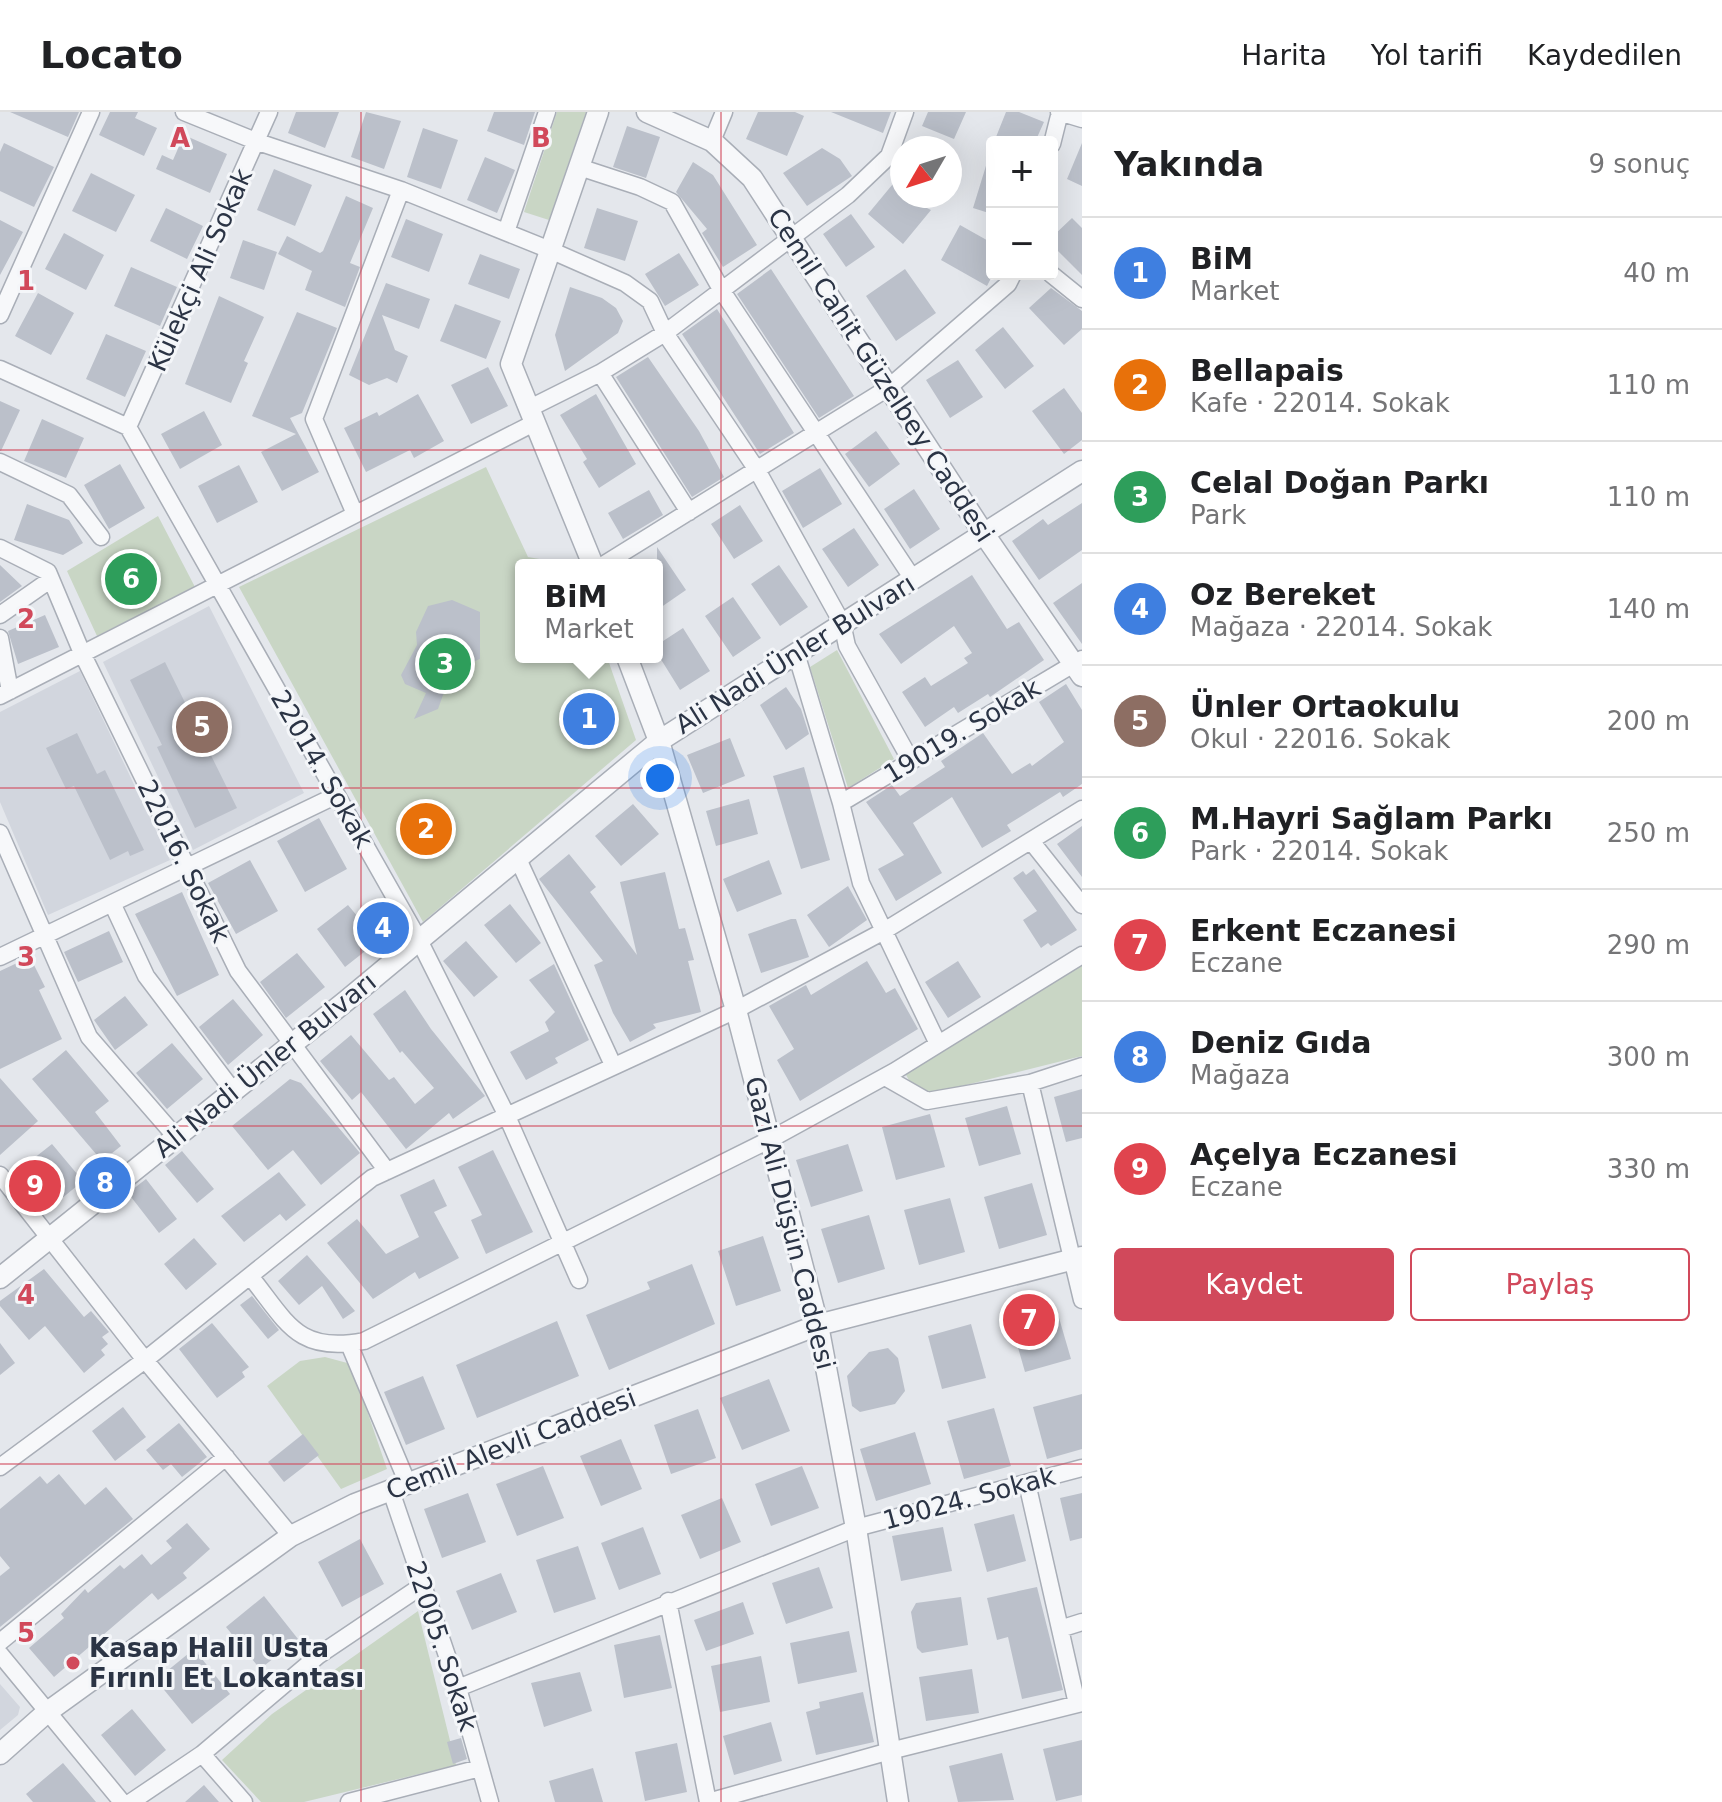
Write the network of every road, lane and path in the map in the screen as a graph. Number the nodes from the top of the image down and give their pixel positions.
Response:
1 (91, 112) edge
2 (184, 112) edge
3 (269, 112) edge
4 (547, 112) edge
5 (598, 112) edge
6 (647, 112) edge
7 (724, 112) edge
8 (905, 112) edge
9 (1060, 112) edge
10 (1082, 119) edge
11 (1054, 136) edge
12 (712, 141) junction
13 (258, 142) junction
14 (579, 167) junction
15 (401, 190) junction
16 (506, 232) junction
17 (791, 238) junction
18 (550, 250) junction
19 (1010, 280) edge
20 (1058, 280) edge
21 (722, 291) junction
22 (1082, 299) edge
23 (0, 315) edge
24 (665, 333) junction
25 (0, 369) edge
26 (600, 373) junction
27 (888, 388) junction
28 (533, 415) junction
29 (128, 427) junction
30 (815, 434) junction
31 (0, 462) edge
32 (757, 470) junction
33 (1082, 471) edge
34 (689, 512) junction
35 (355, 514) junction
36 (984, 534) junction
37 (101, 537) dead end
38 (0, 548) edge
39 (591, 559) edge
40 (613, 559) edge
41 (913, 579) junction
42 (50, 580) junction
43 (217, 584) junction
44 (0, 615) edge
45 (842, 623) junction
46 (0, 638) edge
47 (82, 653) junction
48 (796, 653) junction
49 (629, 663) edge
50 (1079, 666) edge
51 (5, 694) edge
52 (659, 741) junction
53 (911, 761) junction
54 (337, 795) junction
55 (841, 803) junction
56 (1082, 809) edge
57 (0, 833) edge
58 (1031, 841) junction
59 (518, 859) junction
60 (186, 867) junction
61 (112, 903) junction
62 (1082, 905) edge
63 (884, 931) junction
64 (44, 936) junction
65 (419, 940) junction
66 (1082, 955) edge
67 (0, 957) edge
68 (736, 1010) junction
69 (294, 1043) junction
70 (938, 1044) junction
71 (613, 1065) junction
72 (1082, 1066) edge
73 (885, 1077) junction
74 (1030, 1083) junction
75 (234, 1092) junction
76 (506, 1114) junction
77 (176, 1137) junction
78 (771, 1139) junction
79 (387, 1171) junction
80 (0, 1175) edge
81 (48, 1239) junction
82 (563, 1245) junction
83 (1077, 1258) edge
84 (250, 1276) junction
85 (0, 1278) edge
86 (579, 1280) dead end
87 (1082, 1300) edge
88 (818, 1325) junction
89 (349, 1344) junction
90 (145, 1360) junction
91 (226, 1457) junction
92 (0, 1467) edge
93 (1082, 1468) edge
94 (1027, 1483) junction
95 (400, 1487) junction
96 (856, 1528) junction
97 (291, 1536) junction
98 (423, 1585) junction
99 (668, 1601) junction
100 (1082, 1622) edge
101 (1063, 1628) junction
102 (0, 1642) edge
103 (0, 1654) edge
104 (458, 1688) junction
105 (1080, 1704) edge
106 (46, 1713) junction
107 (890, 1751) junction
108 (0, 1754) edge
109 (202, 1754) junction
110 (480, 1768) junction
111 (122, 1802) edge
112 (131, 1802) edge
113 (244, 1802) edge
114 (349, 1802) edge
115 (490, 1802) edge
116 (898, 1802) edge

1 - 23 street
2 - 13 street
3 - 13 street, Külekçi Ali Sokak
4 - 16 street
5 - 14 street
6 - 12 street, Cemil Cahit Güzelbey Caddesi
7 - 12 street
8 - 17 street
9 - 10 street
9 - 11 street
12 - 17 street, Cemil Cahit Güzelbey Caddesi
13 - 15 street
13 - 29 street, Külekçi Ali Sokak
14 - 18 street
14 - 21 street
15 - 16 street
15 - 35 street
16 - 18 street
17 - 21 street
17 - 27 street, Cemil Cahit Güzelbey Caddesi
18 - 24 street
18 - 28 street
19 - 27 street
20 - 22 street
21 - 24 street
21 - 30 street
24 - 26 street
24 - 32 street
25 - 29 street
26 - 28 street
26 - 34 street
27 - 30 street
27 - 36 street, Cemil Cahit Güzelbey Caddesi
28 - 35 street
28 - 39 street
29 - 43 street, 22014. Sokak
30 - 32 street
30 - 41 street
31 - 37 street
32 - 34 street
32 - 45 street
33 - 36 street, Ali Nadi Ünler Bulvarı
34 - 40 street
35 - 43 street
36 - 41 street, Ali Nadi Ünler Bulvarı
36 - 50 street, Cemil Cahit Güzelbey Caddesi
38 - 42 street
41 - 45 street, Ali Nadi Ünler Bulvarı
42 - 44 street
42 - 47 street, 22016. Sokak
43 - 47 street
43 - 54 street, 22014. Sokak
45 - 48 street, Ali Nadi Ünler Bulvarı
45 - 53 street
46 - 51 street
47 - 51 street
47 - 60 street, 22016. Sokak
48 - 52 street, Ali Nadi Ünler Bulvarı
48 - 55 street
49 - 52 street, Gazi Ali Düşün Caddesi
50 - 53 street, 19019. Sokak
52 - 59 street, Ali Nadi Ünler Bulvarı
52 - 68 street, Gazi Ali Düşün Caddesi
53 - 55 street, 19019. Sokak
54 - 60 street
54 - 65 street, 22014. Sokak
55 - 63 street
56 - 58 street
57 - 64 street
58 - 62 street
58 - 63 street
59 - 65 street, Ali Nadi Ünler Bulvarı
59 - 71 street
60 - 61 street
60 - 69 street, 22016. Sokak
61 - 64 street
61 - 75 street
63 - 68 street
63 - 70 street
64 - 67 street
64 - 77 street
65 - 69 street, Ali Nadi Ünler Bulvarı
65 - 76 street, 22014. Sokak
66 - 70 street
68 - 71 street
68 - 78 street, Gazi Ali Düşün Caddesi
69 - 75 street, Ali Nadi Ünler Bulvarı
69 - 79 street, 22016. Sokak
70 - 73 street
71 - 76 street
72 - 74 street
73 - 74 street
73 - 78 street
74 - 83 street
75 - 77 street, Ali Nadi Ünler Bulvarı
76 - 79 street
76 - 82 street, 22014. Sokak
77 - 81 street, Ali Nadi Ünler Bulvarı
78 - 82 street
78 - 88 street, Gazi Ali Düşün Caddesi
79 - 84 street
80 - 81 street
81 - 85 street, Ali Nadi Ünler Bulvarı
81 - 90 street
82 - 86 street, 22014. Sokak
82 - 89 street
83 - 87 street
83 - 88 street, Cemil Alevli Caddesi
84 - 89 street
84 - 90 street
88 - 95 street, Cemil Alevli Caddesi
88 - 96 street, Gazi Ali Düşün Caddesi
89 - 95 street, 22005. Sokak
90 - 91 street
90 - 92 street
91 - 97 street
91 - 102 street
93 - 94 street, 19024. Sokak
94 - 96 street, 19024. Sokak
94 - 101 street
95 - 97 street, Cemil Alevli Caddesi
95 - 98 street, 22005. Sokak
96 - 99 street, 19024. Sokak
96 - 107 street, Gazi Ali Düşün Caddesi
97 - 106 street, Cemil Alevli Caddesi
98 - 104 street, 22005. Sokak
98 - 109 street
99 - 104 street, 19024. Sokak
99 - 107 street
100 - 101 street
101 - 105 street
103 - 106 street
104 - 110 street, 22005. Sokak
105 - 107 street
106 - 108 street, Cemil Alevli Caddesi
106 - 111 street
107 - 116 street, Gazi Ali Düşün Caddesi
109 - 112 street
109 - 113 street
110 - 114 street
110 - 115 street, 22005. Sokak

